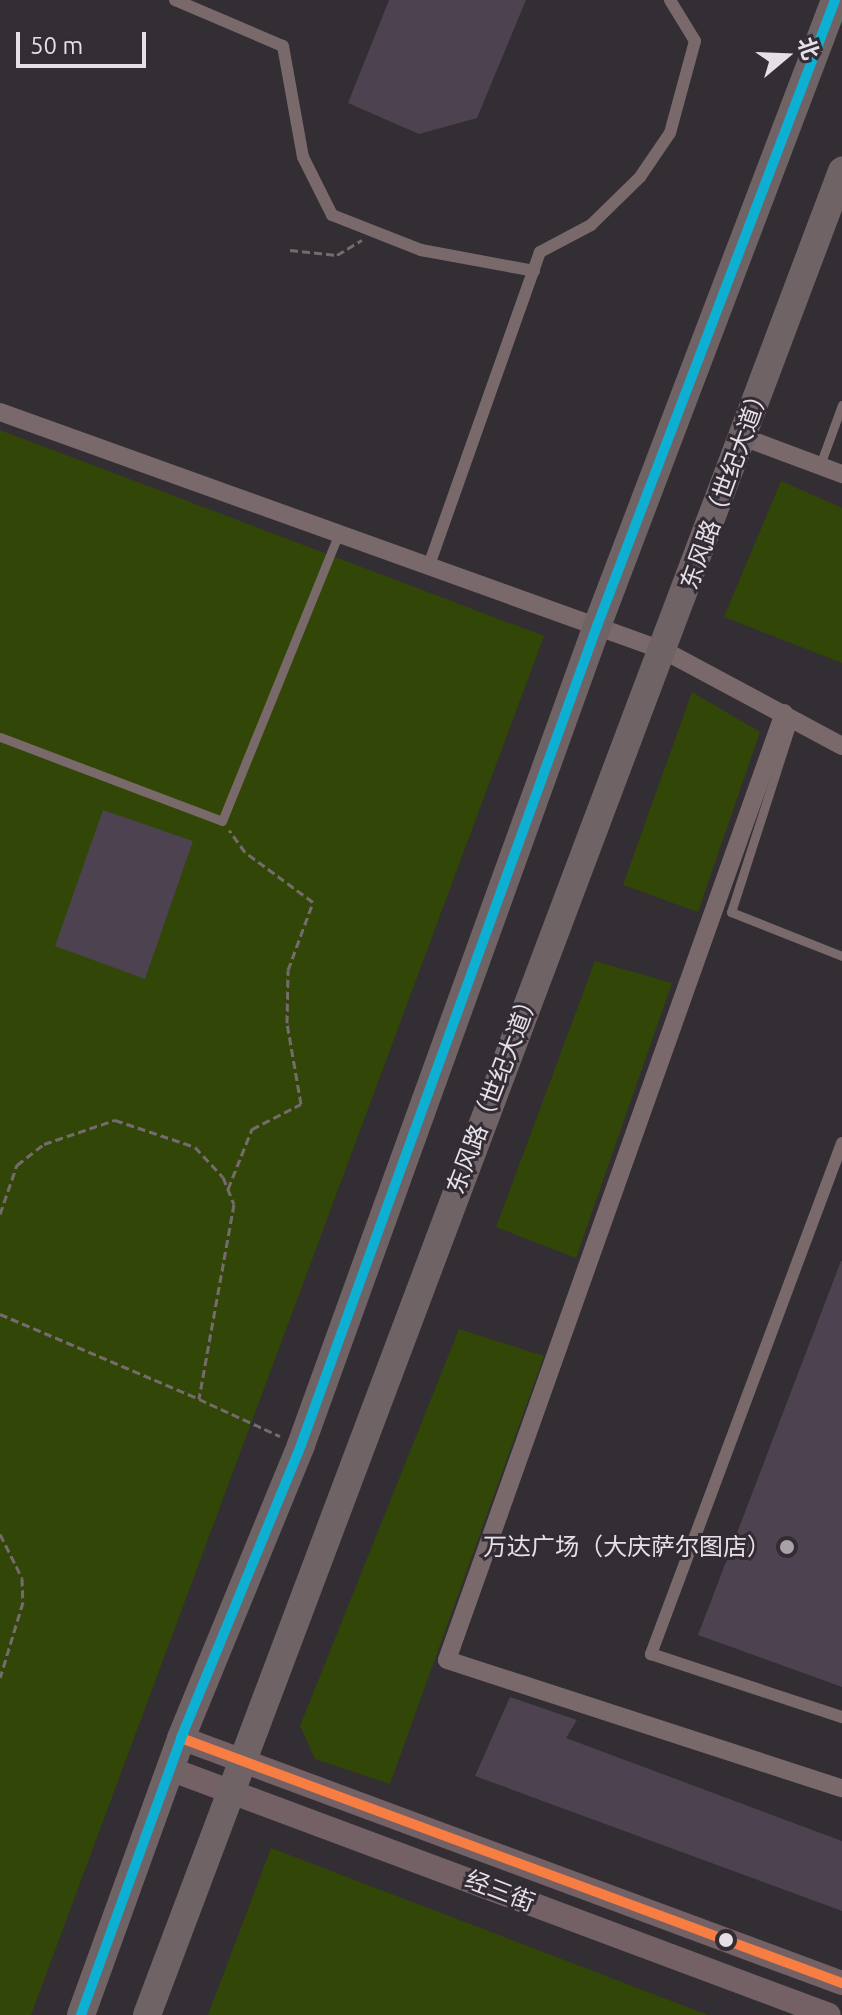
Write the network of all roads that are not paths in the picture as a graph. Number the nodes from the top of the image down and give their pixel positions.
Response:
1 (175, 0) edge
2 (670, 0) edge
3 (835, 0) edge
4 (842, 171) edge
5 (534, 271) junction
6 (842, 405) edge
7 (0, 412) edge
8 (743, 437) junction
9 (819, 466) junction
10 (842, 474) edge
11 (338, 536) junction
12 (428, 568) junction
13 (597, 626) junction
14 (665, 651) junction
15 (788, 716) junction
16 (0, 737) edge
17 (842, 746) edge
18 (842, 956) edge
19 (842, 1143) edge
20 (842, 1717) edge
21 (181, 1738) junction
22 (240, 1761) junction
23 (170, 1769) junction
24 (842, 1788) edge
25 (229, 1791) junction
26 (842, 1983) edge
27 (81, 2015) edge
28 (147, 2015) edge
29 (829, 2015) edge

1 - 5 street
2 - 5 street
3 - 13 highway
4 - 8 highway, 东风路（世纪大道）
5 - 12 street
6 - 9 lane
7 - 11 street
8 - 9 street
8 - 14 highway, 东风路（世纪大道）
9 - 10 street
11 - 12 street
11 - 16 lane
12 - 13 street
13 - 14 street
13 - 21 highway
14 - 15 street
14 - 22 highway, 东风路（世纪大道）
15 - 17 street
15 - 18 lane
15 - 24 street
19 - 20 street
21 - 22 main road
21 - 23 highway
22 - 25 highway, 东风路（世纪大道）
22 - 26 main road
23 - 25 main road, 经三街
23 - 27 highway
25 - 28 highway, 东风路（世纪大道）
25 - 29 main road, 经三街

